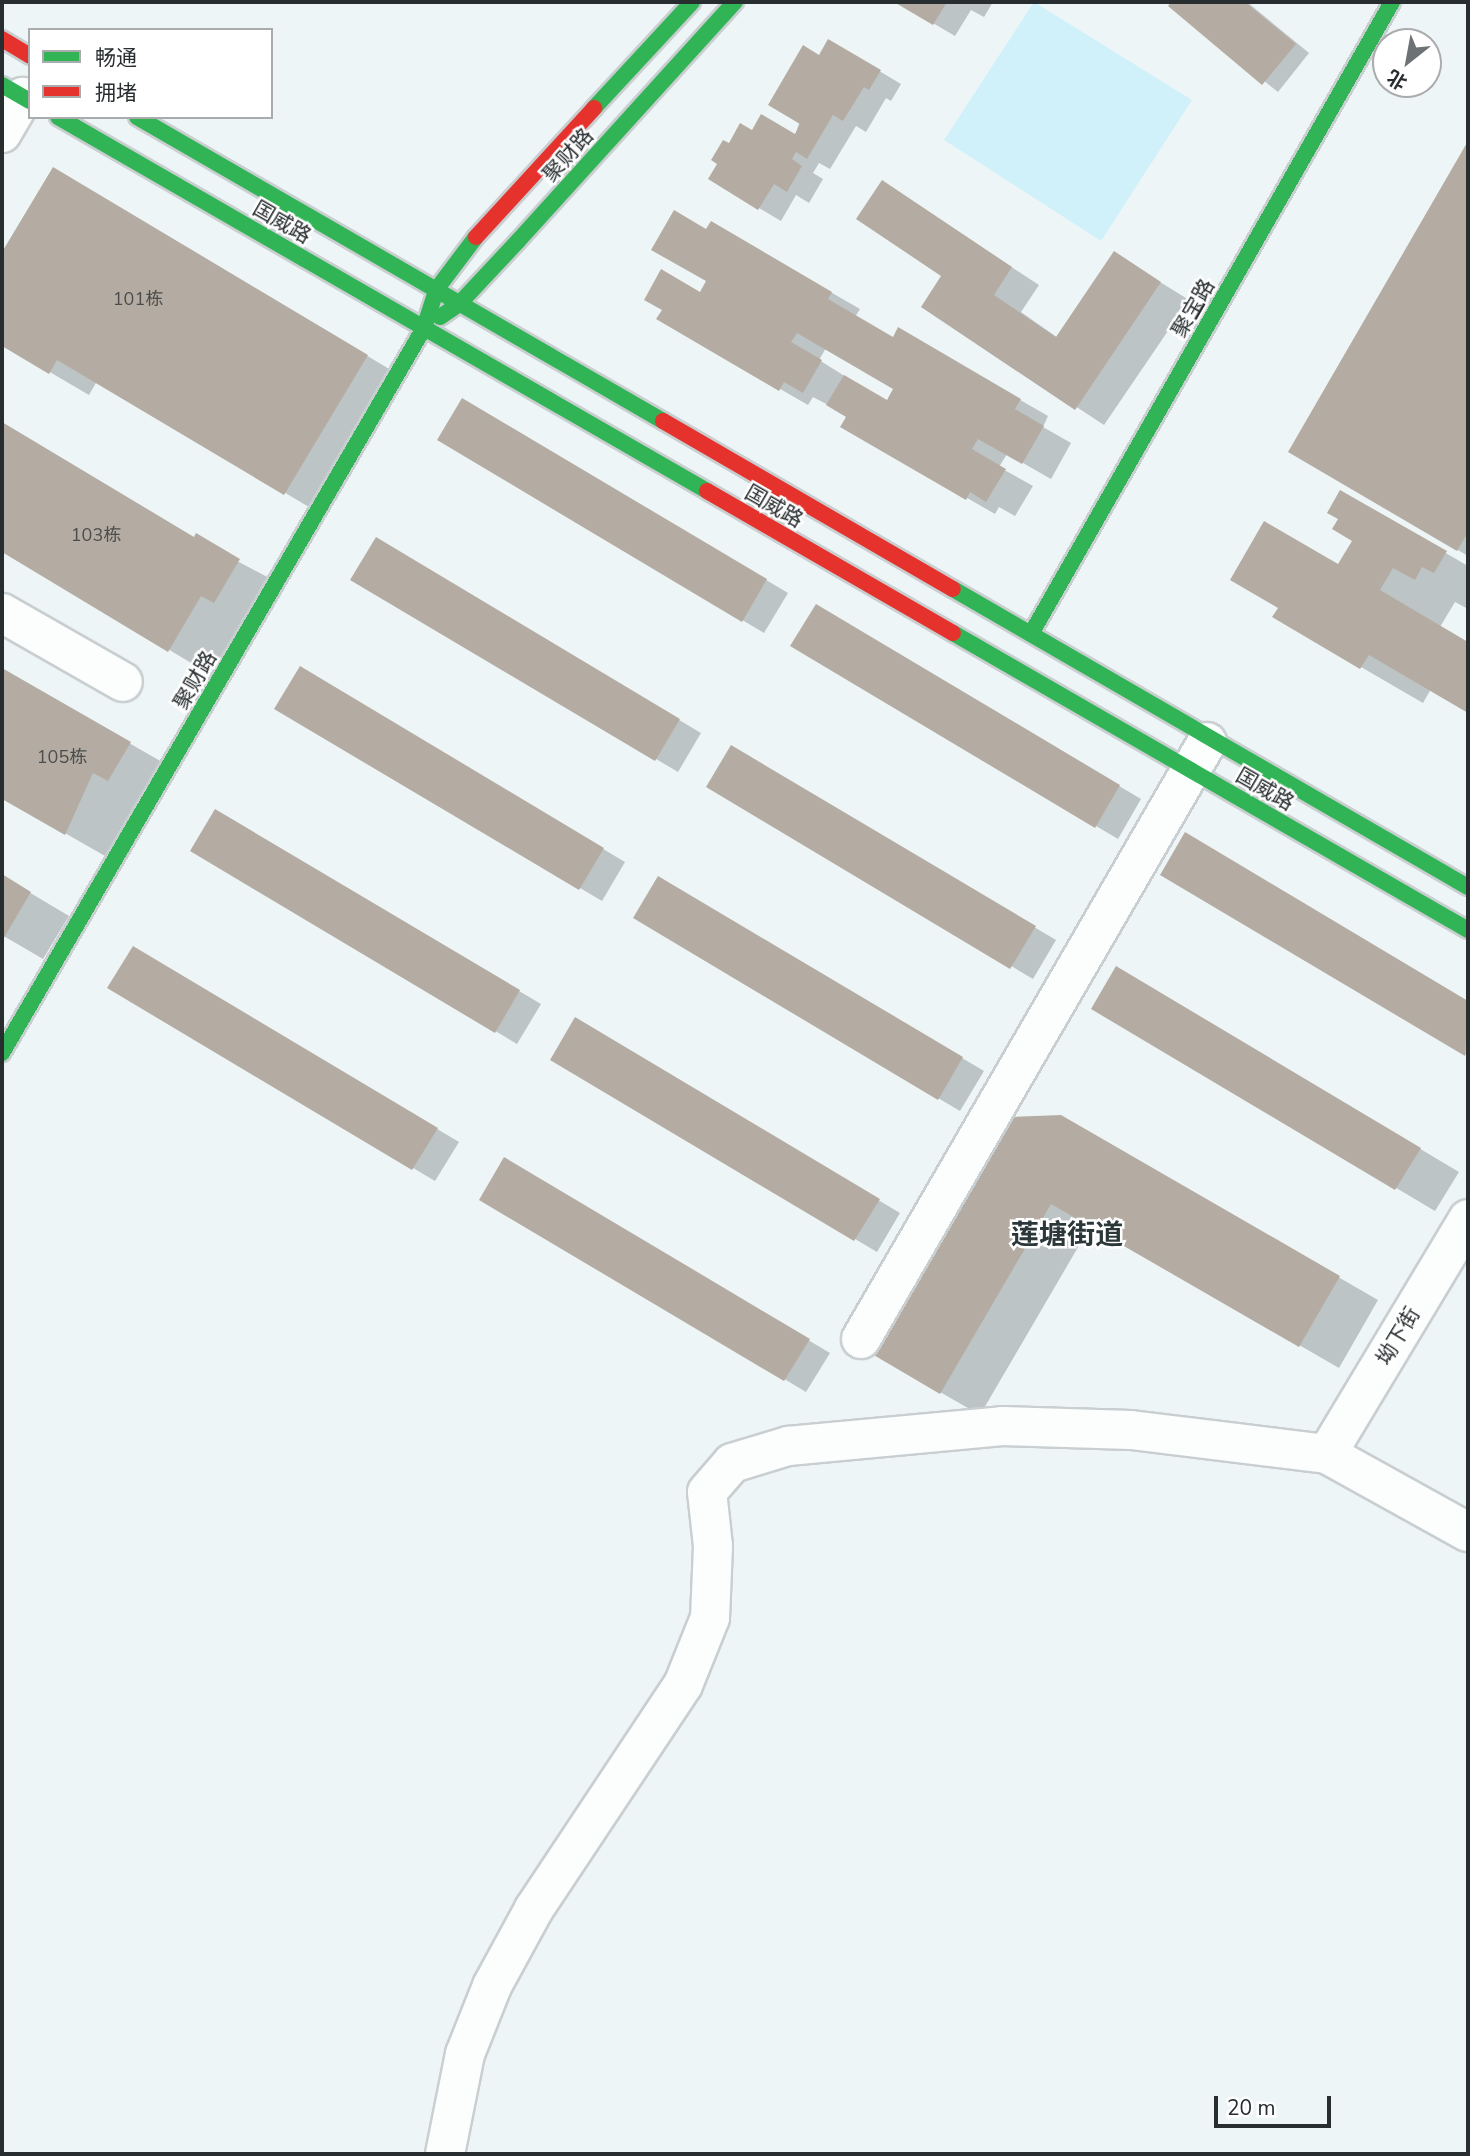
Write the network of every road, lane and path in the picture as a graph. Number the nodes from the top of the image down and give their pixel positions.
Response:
1 (692, 2) edge
2 (735, 2) edge
3 (1392, 2) edge
4 (2, 39) edge
5 (28, 54) edge
6 (18, 94) edge
7 (61, 119) edge
8 (140, 119) edge
9 (2, 133) edge
10 (436, 290) junction
11 (459, 303) junction
12 (424, 328) junction
13 (2, 613) edge
14 (1031, 634) junction
15 (123, 682) dead end
16 (1210, 737) junction
17 (1191, 771) junction
18 (1468, 887) edge
19 (1468, 930) edge
20 (2, 1054) edge
21 (1468, 1219) edge
22 (861, 1339) dead end
23 (1327, 1454) junction
24 (1468, 1532) edge
25 (445, 2154) edge

1 - 10 street, 聚财路
2 - 11 street, 聚财路
3 - 14 street, 聚宝路
4 - 5 street
6 - 9 street
7 - 12 street, 国威路
8 - 10 street, 国威路
10 - 11 street, 国威路
10 - 12 street, 聚财路
11 - 12 street, 聚财路
11 - 14 street, 国威路
12 - 17 street, 国威路
12 - 20 street, 聚财路
13 - 15 street
14 - 16 street, 国威路
16 - 17 street
16 - 18 street, 国威路
17 - 19 street, 国威路
17 - 22 street
21 - 23 street, 坳下街
23 - 24 street
23 - 25 street

